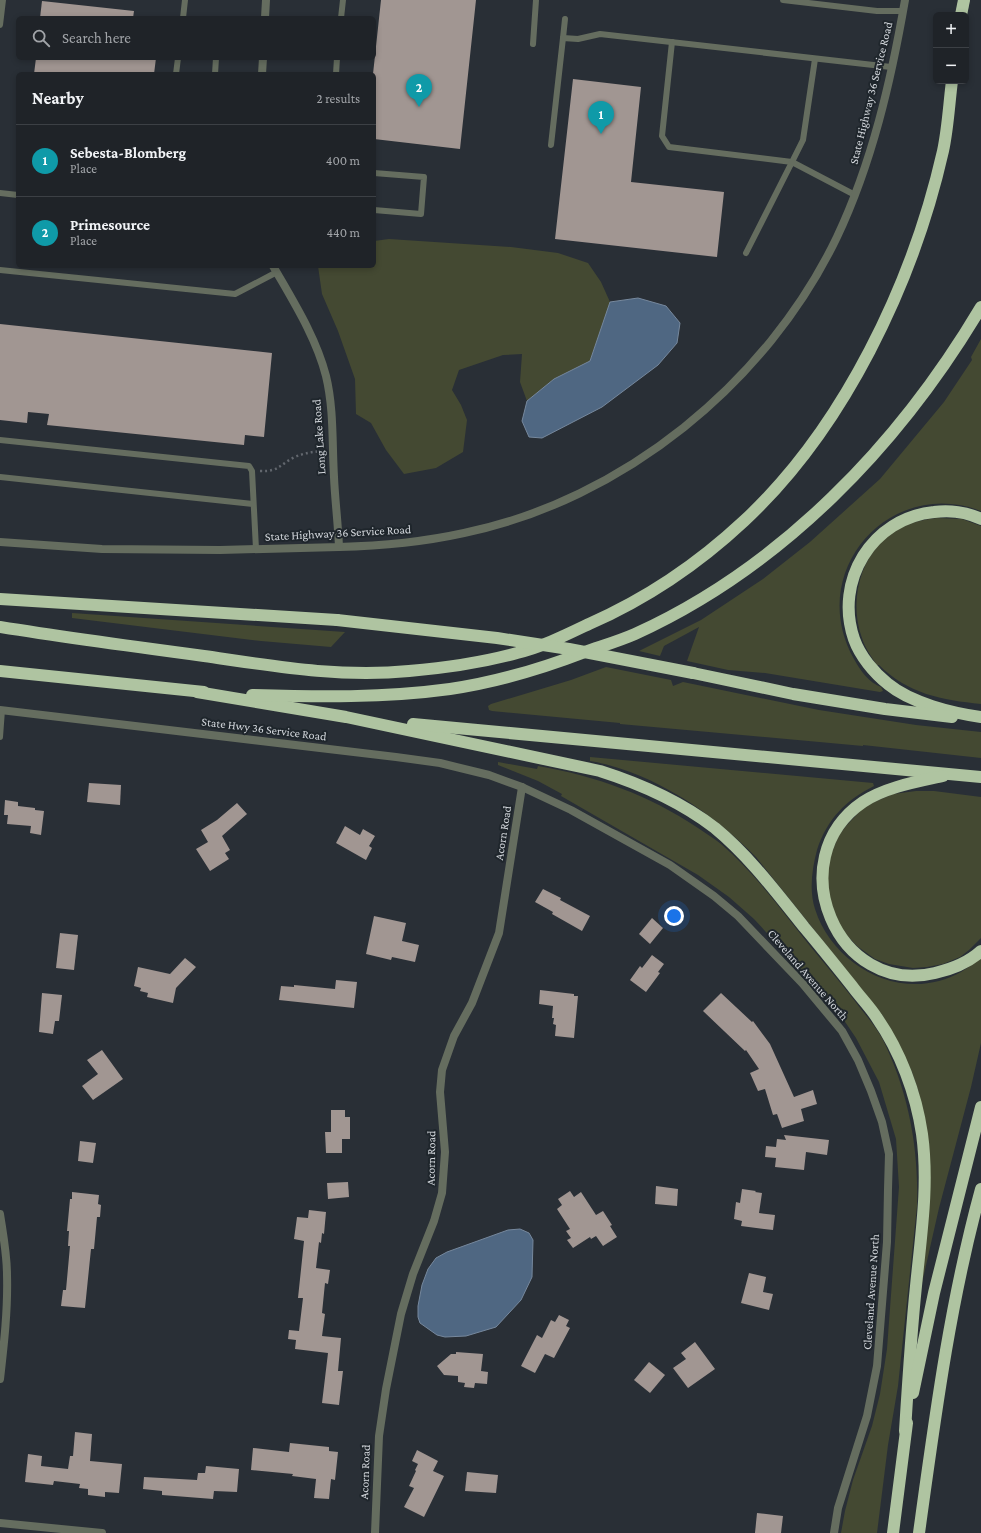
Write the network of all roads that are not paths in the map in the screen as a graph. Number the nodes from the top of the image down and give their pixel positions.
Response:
1 (3, 0) edge
2 (185, 0) edge
3 (266, 0) edge
4 (343, 0) edge
5 (536, 0) edge
6 (782, 0) edge
7 (905, 0) edge
8 (964, 0) edge
9 (903, 12) junction
10 (962, 12) edge
11 (182, 16) edge
12 (265, 16) edge
13 (341, 16) edge
14 (565, 19) dead end
15 (0, 25) edge
16 (563, 38) junction
17 (672, 42) junction
18 (532, 44) dead end
19 (815, 59) junction
20 (178, 60) edge
21 (216, 60) edge
22 (263, 60) edge
23 (337, 60) edge
24 (891, 67) junction
25 (176, 72) edge
26 (215, 72) edge
27 (262, 72) edge
28 (336, 72) edge
29 (952, 84) edge
30 (551, 145) dead end
31 (792, 162) junction
32 (376, 172) edge
33 (0, 194) edge
34 (855, 194) junction
35 (16, 196) edge
36 (376, 210) edge
37 (746, 253) dead end
38 (275, 269) edge
39 (0, 270) edge
40 (981, 307) edge
41 (0, 440) edge
42 (0, 477) edge
43 (253, 504) junction
44 (981, 519) edge
45 (0, 542) edge
46 (339, 547) junction
47 (256, 549) junction
48 (0, 600) edge
49 (0, 627) edge
50 (0, 670) edge
51 (197, 692) junction
52 (1, 710) edge
53 (346, 717) junction
54 (981, 719) edge
55 (0, 737) edge
56 (952, 774) junction
57 (981, 776) edge
58 (522, 787) junction
59 (981, 951) edge
60 (981, 1107) edge
61 (981, 1190) edge
62 (0, 1214) edge
63 (0, 1378) edge
64 (905, 1431) junction
65 (0, 1522) edge
66 (102, 1533) edge
67 (375, 1533) edge
68 (834, 1533) edge
69 (893, 1533) edge
70 (919, 1533) edge

1 - 15 lane
2 - 11 lane
3 - 12 street
4 - 13 lane
5 - 18 lane
6 - 9 lane
7 - 9 street, State Highway 36 Service Road
8 - 10 highway
9 - 24 street, State Highway 36 Service Road
14 - 16 lane
16 - 17 lane
16 - 30 lane
17 - 19 lane
17 - 31 lane
19 - 24 lane
19 - 31 lane
20 - 25 lane
21 - 26 lane
22 - 27 street
23 - 28 lane
24 - 34 street, State Highway 36 Service Road
29 - 49 highway
31 - 34 lane
31 - 37 lane
32 - 36 lane
33 - 35 lane
34 - 46 street, State Highway 36 Service Road
38 - 39 lane
38 - 46 street, Long Lake Road
40 - 51 highway
41 - 43 lane
42 - 43 lane
43 - 47 lane
44 - 54 highway
45 - 47 street, State Highway 36 Service Road
46 - 47 street, State Highway 36 Service Road
48 - 54 highway, bridge
50 - 51 highway
51 - 53 highway
52 - 55 lane
52 - 58 street, State Hwy 36 Service Road
53 - 56 highway
53 - 64 highway
56 - 57 highway
56 - 59 highway
58 - 67 street, Acorn Road
58 - 68 street, Cleveland Avenue North
60 - 64 highway
61 - 70 highway
62 - 63 street
64 - 69 highway
65 - 66 street

